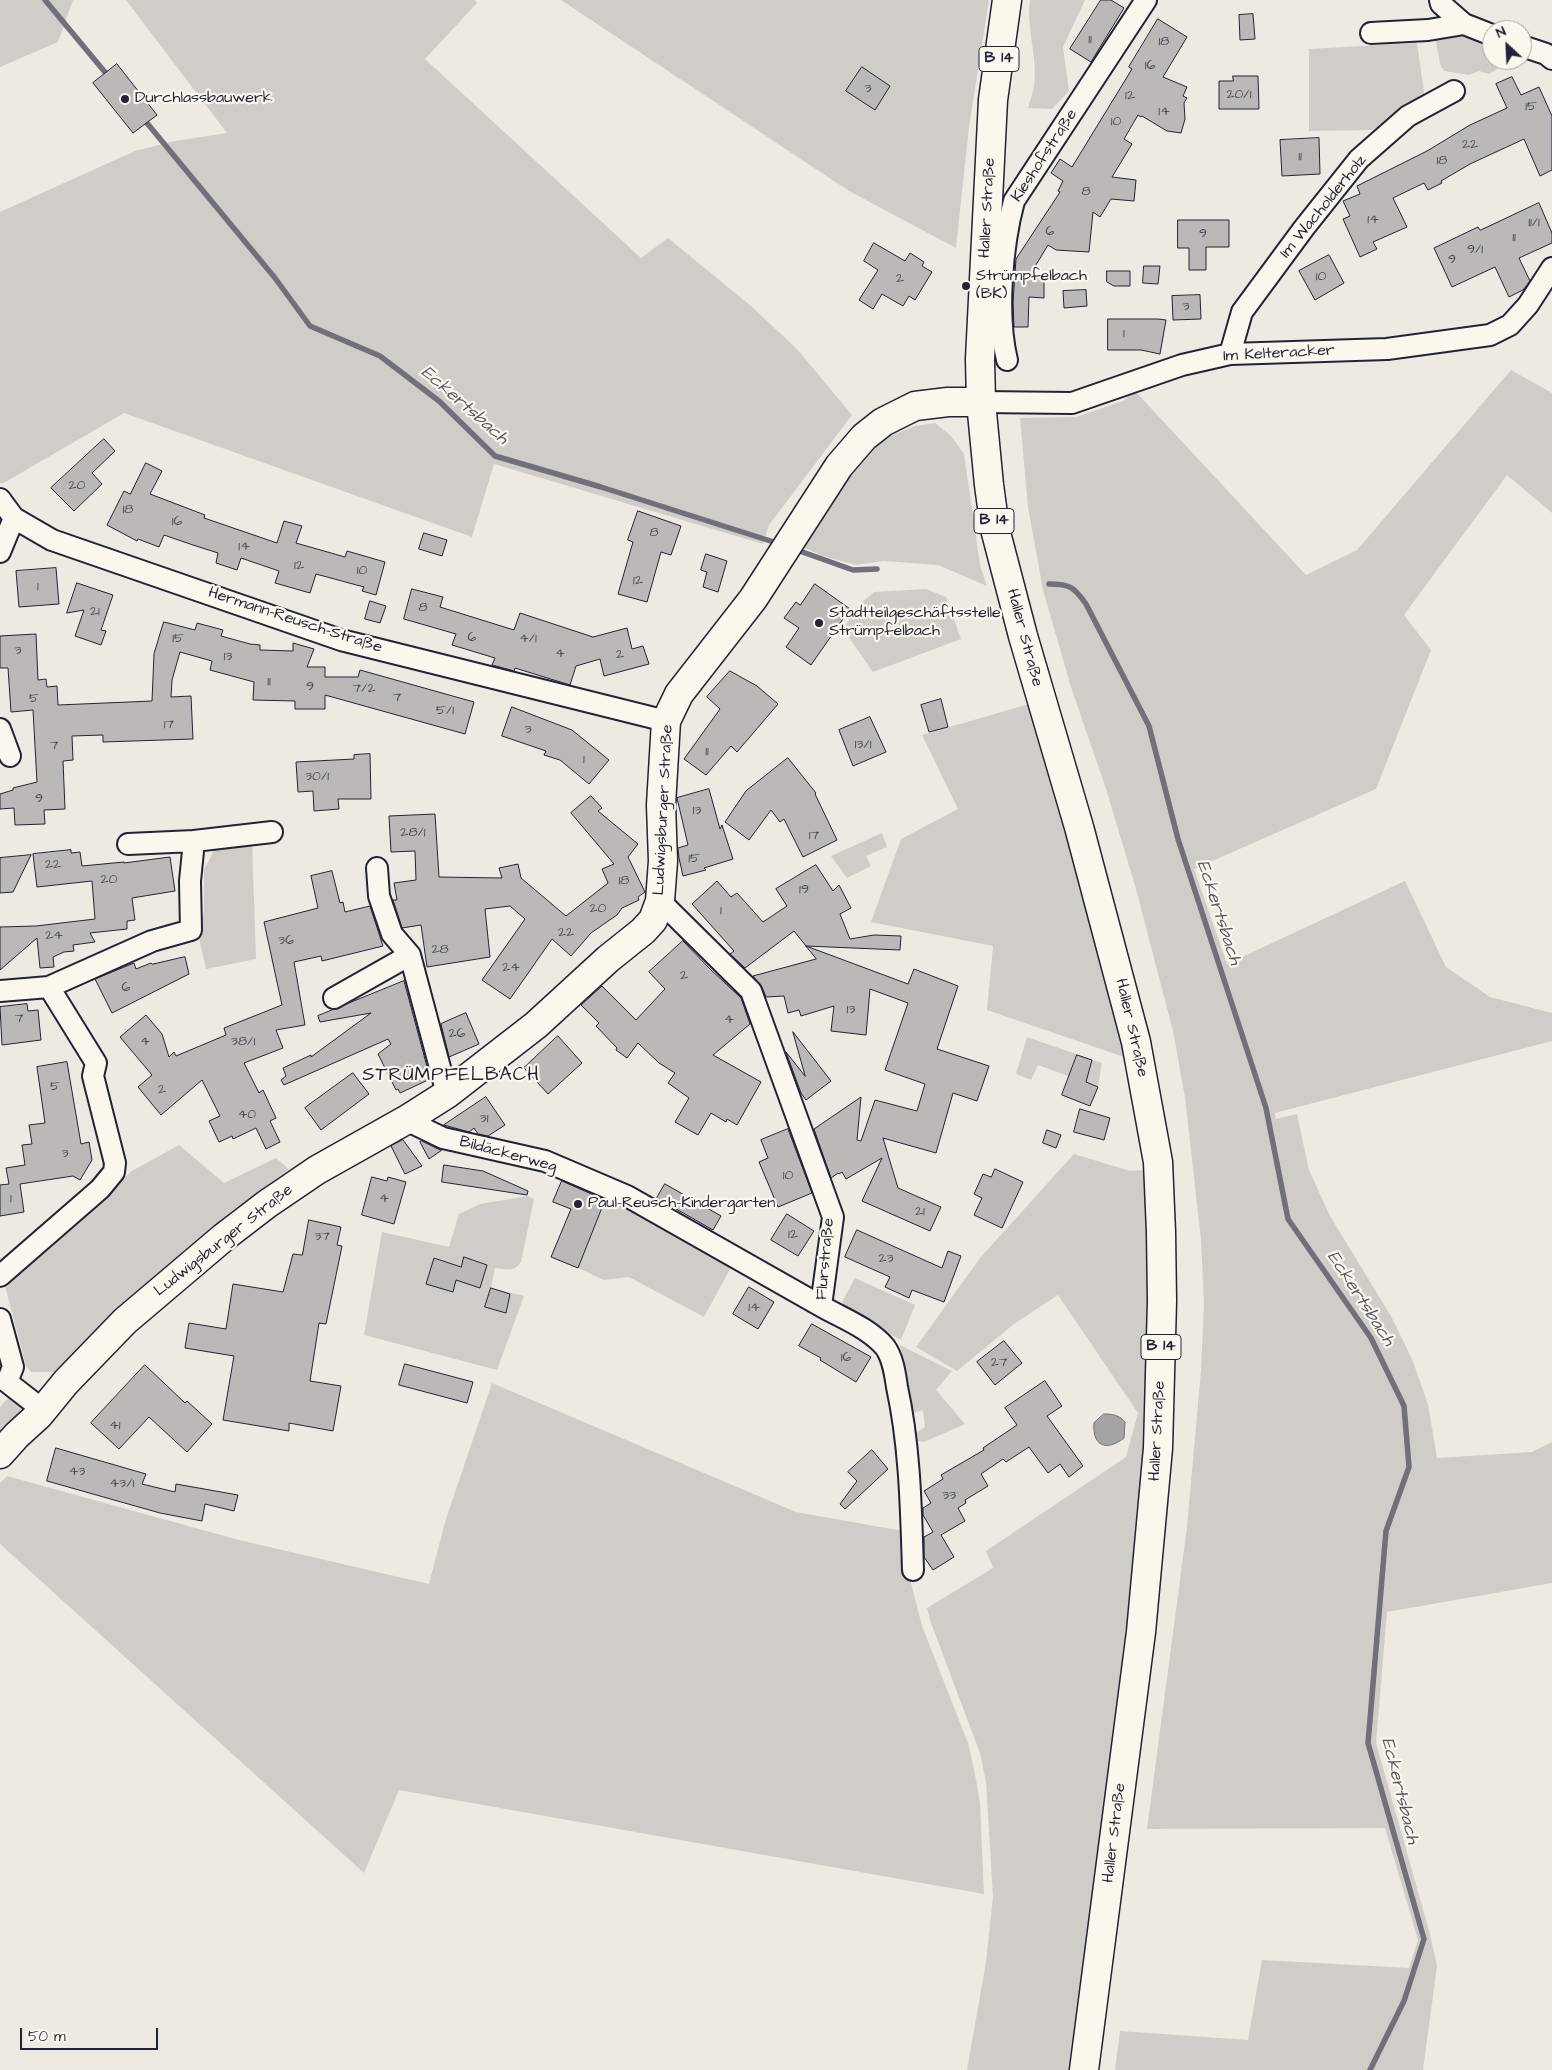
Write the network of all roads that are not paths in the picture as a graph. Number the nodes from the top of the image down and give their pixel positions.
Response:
1 (1007, 0) edge
2 (1146, 0) edge
3 (1440, 0) edge
4 (1464, 24) junction
5 (1482, 31) edge
6 (1371, 33) dead end
7 (1532, 49) edge
8 (1552, 59) edge
9 (1454, 91) dead end
10 (1552, 268) edge
11 (1230, 354) junction
12 (1007, 360) dead end
13 (981, 402) junction
14 (0, 499) edge
15 (14, 518) junction
16 (0, 552) edge
17 (666, 721) junction
18 (0, 729) edge
19 (10, 756) dead end
20 (272, 832) dead end
21 (194, 841) junction
22 (128, 844) dead end
23 (377, 868) dead end
24 (660, 901) junction
25 (410, 955) junction
26 (49, 987) junction
27 (0, 991) edge
28 (334, 998) dead end
29 (447, 1094) junction
30 (406, 1120) junction
31 (0, 1276) edge
32 (821, 1306) junction
33 (0, 1319) edge
34 (37, 1417) junction
35 (0, 1454) edge
36 (0, 1470) edge
37 (913, 1570) dead end
38 (1084, 2070) edge

1 - 13 main road, Haller Straße / B 14
2 - 12 street, Kieshofstraße
3 - 4 street
4 - 5 street
4 - 6 street
7 - 8 street
9 - 11 street, Im Wacholderholz
10 - 11 street, Im Kelteracker
11 - 13 street, Im Kelteracker
13 - 17 main road, Ludwigsburger Straße
13 - 38 main road, Haller Straße / B 14
14 - 15 street, Hermann-Reusch-Straße
15 - 16 street
15 - 17 street, Hermann-Reusch-Straße
17 - 24 main road, Ludwigsburger Straße
18 - 19 street
20 - 21 street
21 - 22 street
21 - 26 street
23 - 25 street
24 - 29 main road, Ludwigsburger Straße
24 - 32 street, Flurstraße
25 - 28 street
25 - 29 street
26 - 27 street
26 - 31 street
29 - 30 main road, Ludwigsburger Straße
30 - 32 street, Bildäckerweg
30 - 34 main road, Ludwigsburger Straße
32 - 37 street, Flurstraße
33 - 34 street
34 - 35 main road, Ludwigsburger Straße
34 - 36 main road, Ludwigsburger Straße

